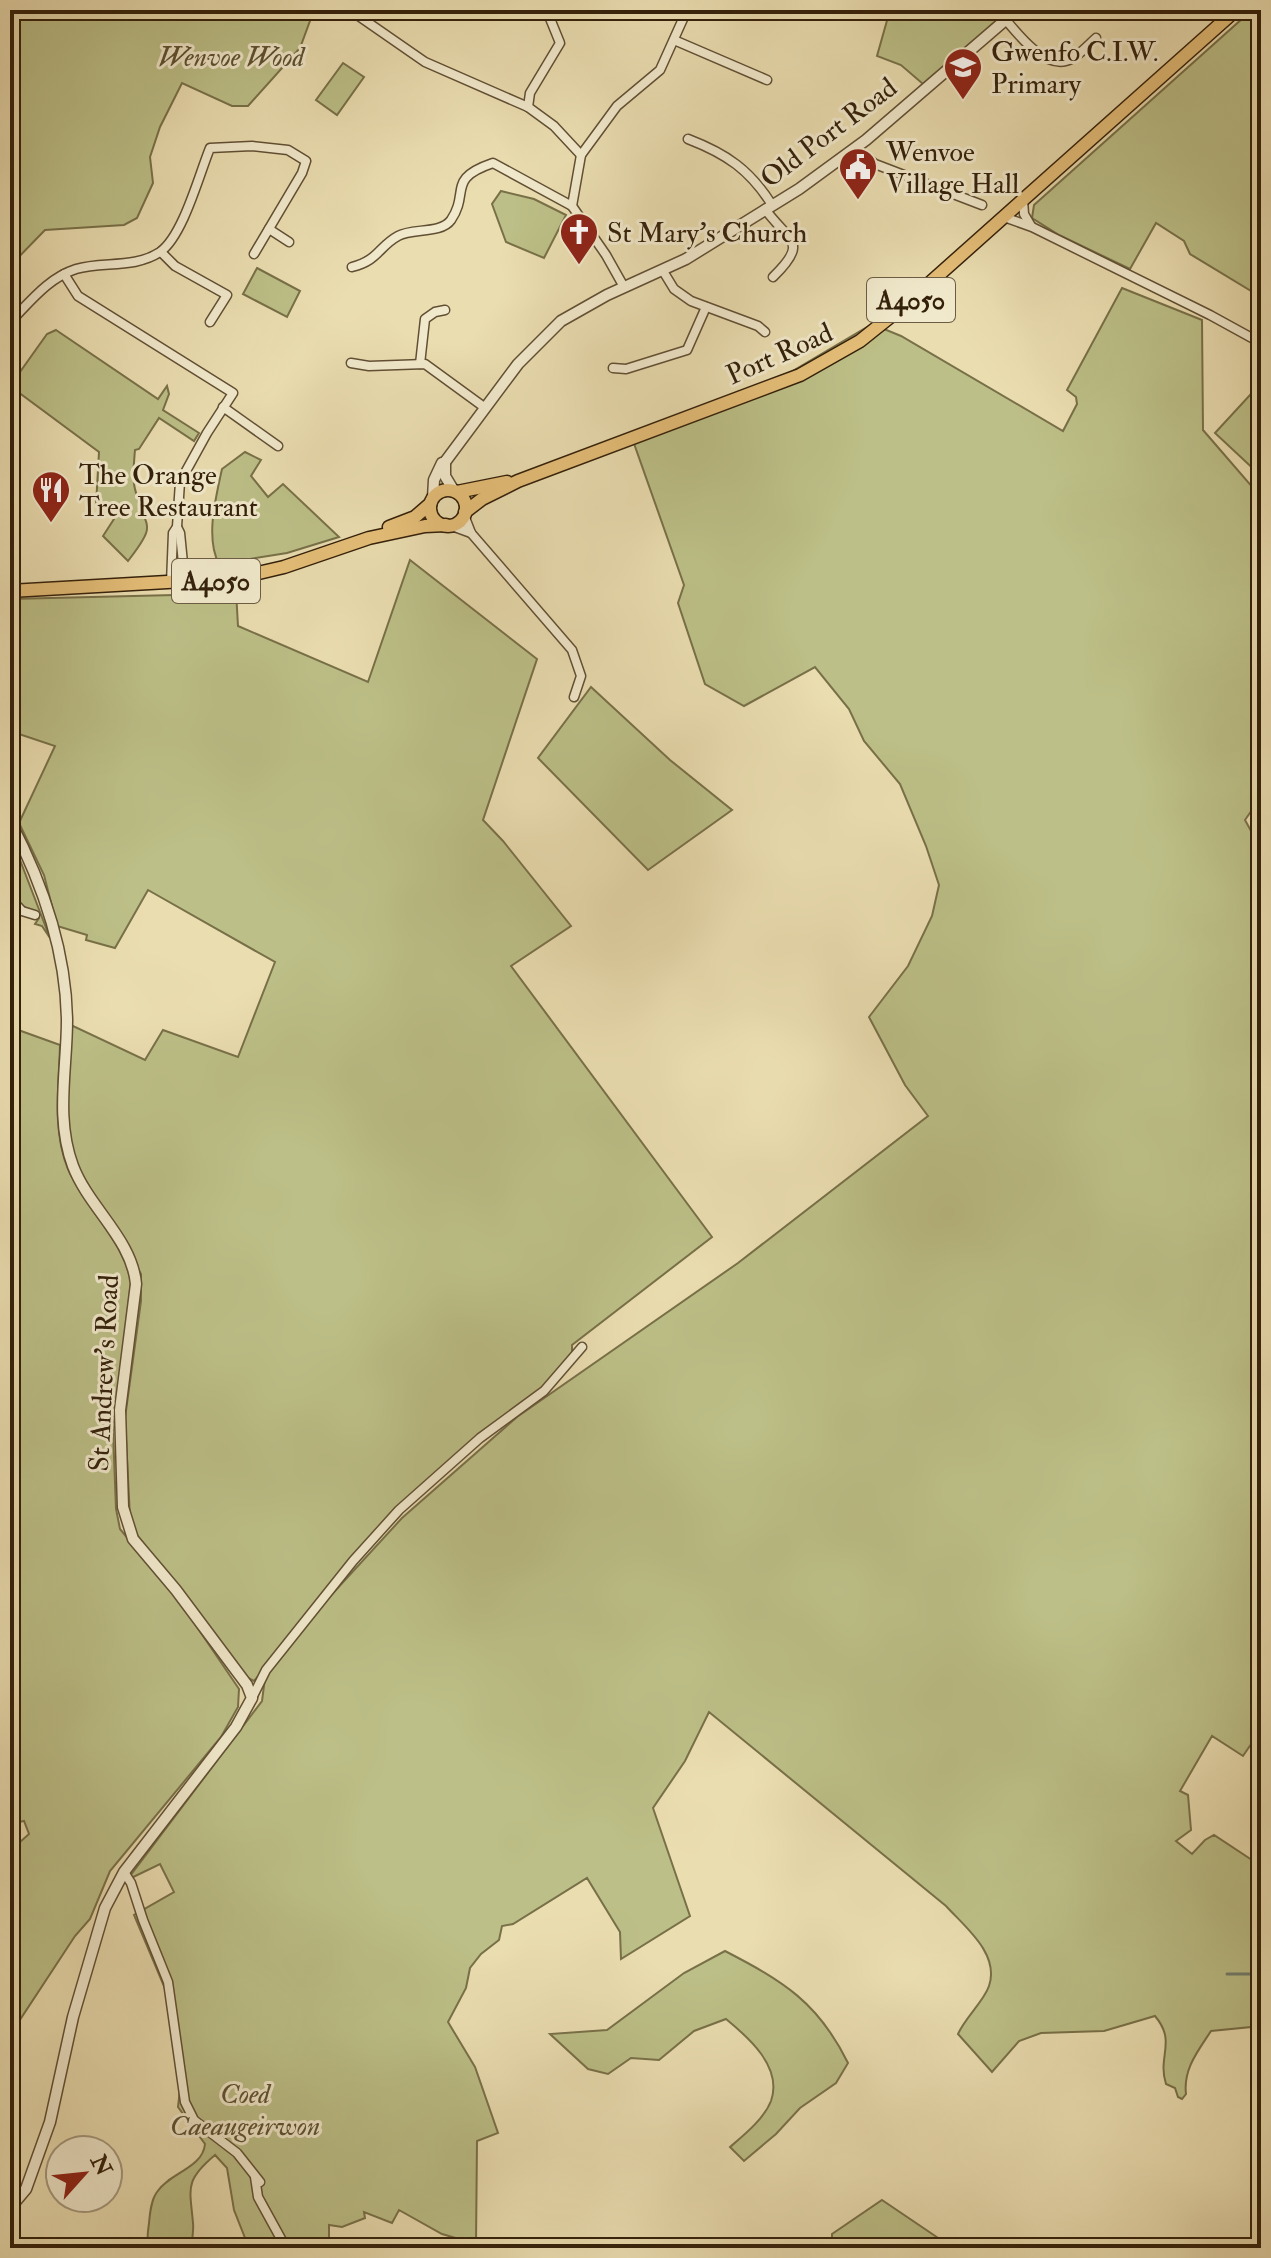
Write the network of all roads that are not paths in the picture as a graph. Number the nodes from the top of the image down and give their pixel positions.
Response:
1 (350, 10) edge
2 (540, 10) edge
3 (687, 10) edge
4 (1017, 10) edge
5 (1236, 10) edge
6 (1005, 19) junction
7 (1096, 38) dead end
8 (674, 40) junction
9 (767, 80) dead end
10 (528, 107) junction
11 (688, 139) dead end
12 (855, 149) junction
13 (581, 155) junction
14 (1023, 200) junction
15 (982, 205) dead end
16 (572, 206) junction
17 (768, 207) junction
18 (1004, 217) junction
19 (1032, 227) junction
20 (269, 229) junction
21 (289, 242) dead end
22 (161, 252) junction
23 (254, 254) dead end
24 (352, 267) dead end
25 (663, 271) junction
26 (64, 274) junction
27 (773, 277) dead end
28 (624, 287) junction
29 (706, 307) junction
30 (445, 310) dead end
31 (10, 322) edge
32 (210, 322) dead end
33 (765, 332) dead end
34 (1261, 343) edge
35 (351, 363) dead end
36 (420, 364) junction
37 (613, 368) dead end
38 (223, 407) junction
39 (484, 407) junction
40 (278, 446) dead end
41 (445, 462) junction
42 (518, 481) junction
43 (455, 491) junction
44 (432, 501) junction
45 (465, 514) junction
46 (448, 525) junction
47 (471, 533) junction
48 (369, 538) junction
49 (178, 583) junction
50 (10, 584) edge
51 (57, 587) junction
52 (10, 591) edge
53 (574, 697) dead end
54 (10, 821) edge
55 (10, 898) edge
56 (35, 915) dead end
57 (582, 1347) dead end
58 (252, 1698) junction
59 (124, 1872) junction
60 (10, 2208) edge
61 (286, 2248) edge

1 - 10 street
2 - 10 street
3 - 8 street
4 - 6 street, Old Port Road
5 - 14 main road, Port Road / A4050
6 - 7 street
6 - 12 street, Old Port Road
8 - 9 street
8 - 13 street
10 - 13 street
11 - 17 street
12 - 15 street
12 - 17 street, Old Port Road
13 - 16 street
14 - 18 main road, Port Road / A4050
14 - 19 street
16 - 24 street
16 - 28 street
17 - 25 street, Old Port Road
17 - 27 street
18 - 19 street
18 - 42 main road, Port Road / A4050
19 - 34 street
20 - 21 street
20 - 22 street
20 - 23 street
22 - 26 street
22 - 32 street
25 - 28 street, Old Port Road
25 - 29 street
26 - 31 street
26 - 38 street
28 - 39 street, Old Port Road
29 - 33 street
29 - 37 street
30 - 36 street
35 - 36 street
36 - 39 street
38 - 40 street
38 - 49 street
39 - 41 street, Old Port Road
41 - 43 street
41 - 44 street, Old Port Road
42 - 43 main road, Port Road / A4050
42 - 45 main road, Port Road / A4050
43 - 44 main road, Port Road / A4050
43 - 45 main road
44 - 46 main road
44 - 48 main road, Port Road / A4050
45 - 46 main road, Port Road / A4050
45 - 47 street
46 - 47 street
46 - 48 main road, Port Road / A4050
47 - 53 street
48 - 49 main road, Port Road / A4050
49 - 51 main road, Port Road / A4050
50 - 51 main road, Port Road / A4050
51 - 52 main road, Port Road / A4050
54 - 58 street, St Andrew's Road
55 - 56 street
57 - 58 street
58 - 59 street
59 - 60 street
59 - 61 street

